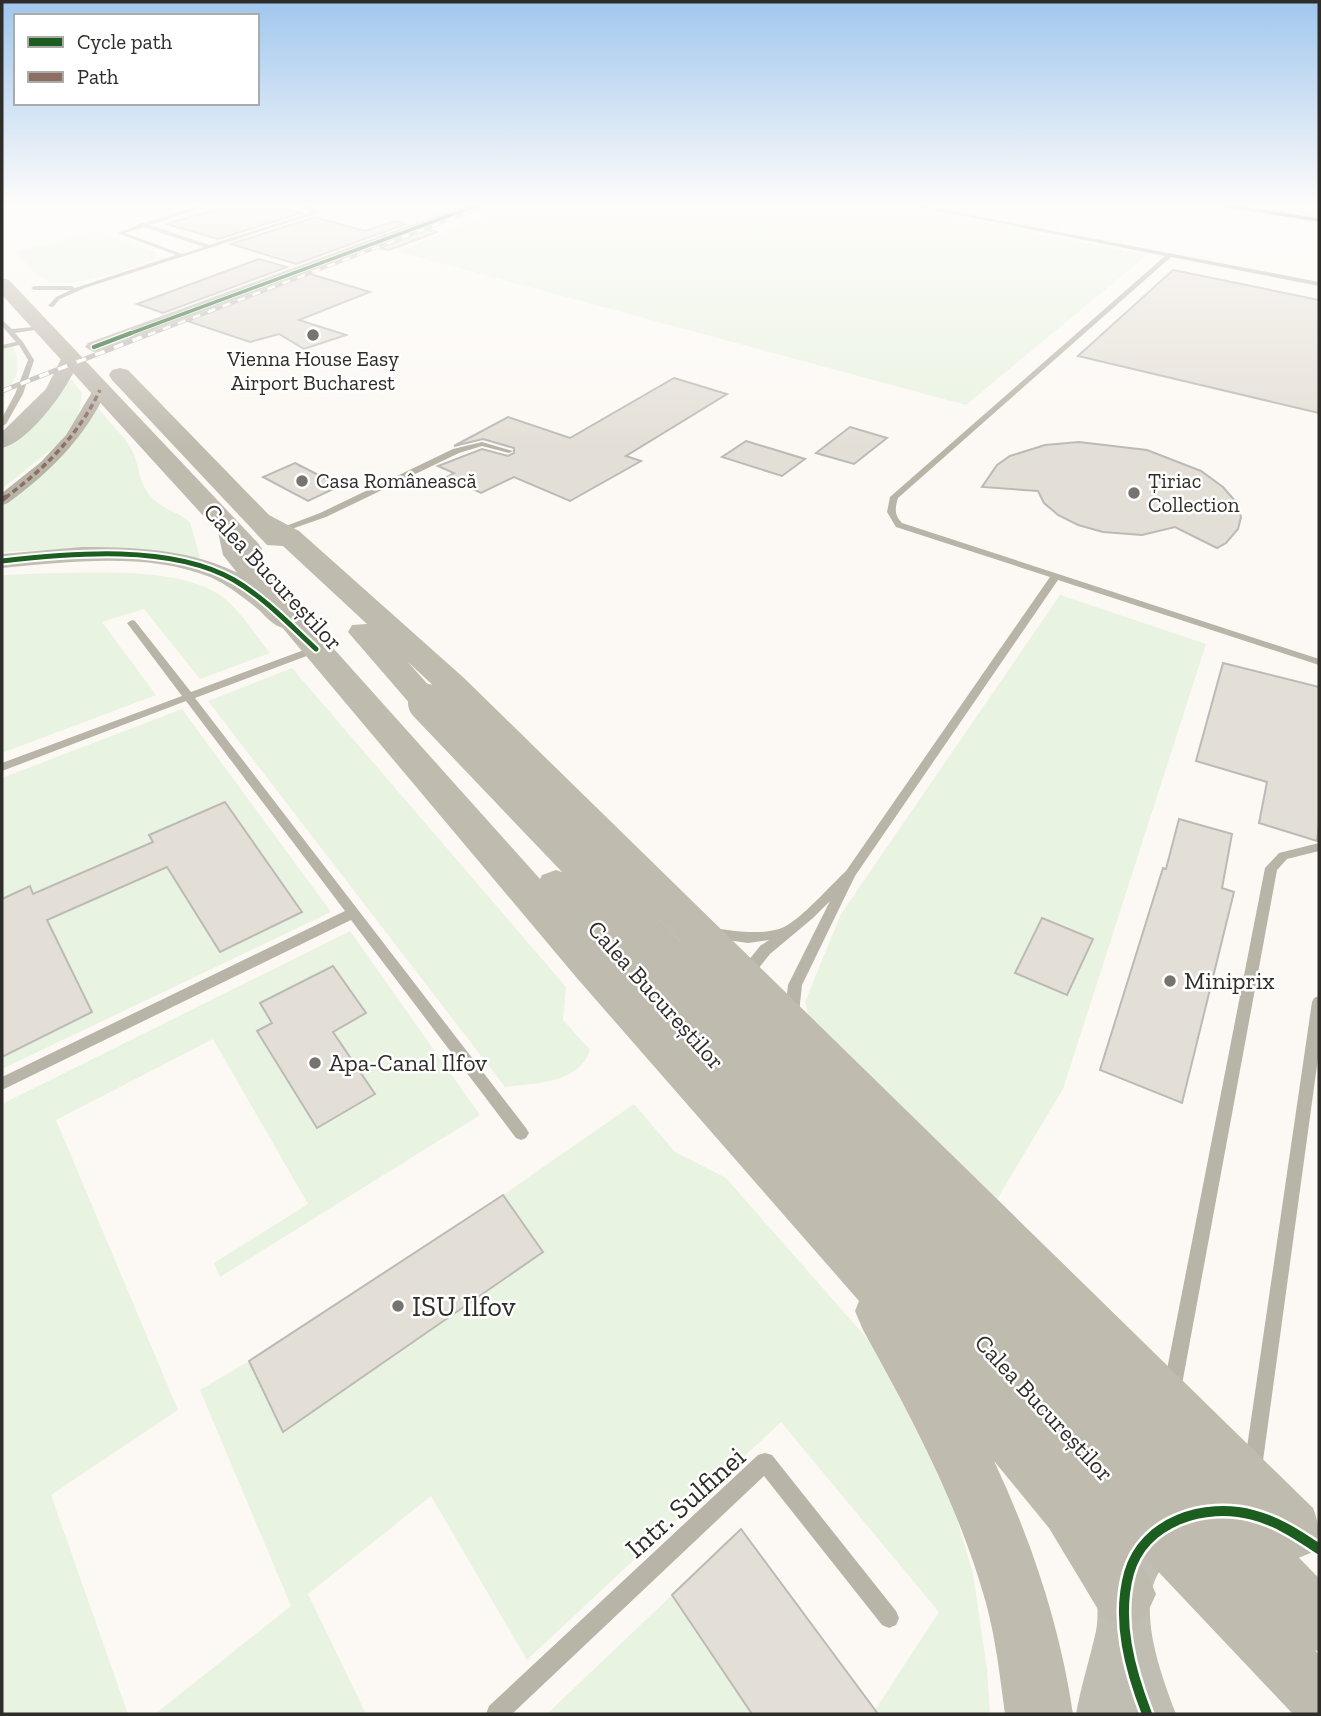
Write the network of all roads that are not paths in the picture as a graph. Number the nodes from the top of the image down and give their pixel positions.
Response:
1 (15, 286) edge
2 (30, 286) edge
3 (86, 286) edge
4 (260, 286) edge
5 (1135, 286) edge
6 (83, 287) junction
7 (34, 288) junction
8 (51, 306) junction
9 (2, 322) edge
10 (44, 328) junction
11 (10, 331) junction
12 (21, 343) junction
13 (2, 347) edge
14 (94, 348) junction
15 (71, 357) junction
16 (100, 390) junction
17 (2, 424) edge
18 (2, 442) edge
19 (509, 451) dead end
20 (2, 500) edge
21 (256, 528) junction
22 (2, 561) edge
23 (1056, 576) junction
24 (132, 623) dead end
25 (316, 649) junction
26 (1319, 662) edge
27 (188, 697) junction
28 (409, 704) junction
29 (2, 767) edge
30 (1319, 847) edge
31 (850, 874) junction
32 (353, 913) junction
33 (696, 929) junction
34 (785, 932) junction
35 (744, 977) junction
36 (1319, 1002) edge
37 (795, 1028) junction
38 (744, 1059) dead end
39 (836, 1071) junction
40 (2, 1084) edge
41 (521, 1133) dead end
42 (745, 1137) junction
43 (842, 1243) junction
44 (1169, 1407) junction
45 (1250, 1489) junction
46 (1305, 1540) edge
47 (1124, 1608) junction
48 (889, 1618) dead end
49 (1319, 1621) edge
50 (1319, 1698) edge
51 (497, 1714) edge
52 (1039, 1714) edge
53 (1105, 1714) edge
54 (1147, 1714) edge

1 - 10 highway, Calea Bucureștilor
2 - 7 highway, Calea Bucureștilor
3 - 6 lane
4 - 14 street
5 - 23 lane
6 - 7 lane
6 - 8 lane
7 - 8 highway, Calea Bucureștilor
8 - 14 highway, Calea Bucureștilor
9 - 11 lane
10 - 11 lane
10 - 15 highway, Calea Bucureștilor
11 - 12 lane
12 - 13 lane
12 - 17 lane
14 - 21 highway, Calea Bucureștilor
15 - 16 highway, Calea Bucureștilor
15 - 18 street
16 - 20 street
16 - 21 highway, Calea Bucureștilor
19 - 21 lane
21 - 25 highway
21 - 28 highway, Calea Bucureștilor
21 - 33 highway
22 - 25 street
23 - 26 lane
23 - 31 lane
24 - 27 lane
25 - 27 lane
25 - 42 highway
27 - 29 lane
27 - 32 lane
28 - 49 highway, Calea Bucureștilor, bridge
28 - 50 highway, Calea Bucureștilor, bridge
30 - 44 lane
31 - 34 lane
31 - 37 lane
32 - 40 lane
32 - 41 lane
33 - 34 lane
33 - 35 highway
34 - 35 lane
35 - 37 highway
35 - 38 lane
36 - 45 lane
37 - 39 highway
39 - 42 highway
39 - 44 highway
42 - 43 highway
43 - 47 highway
43 - 52 highway
44 - 45 highway
45 - 46 highway
46 - 47 street
47 - 53 street
47 - 54 street
48 - 51 lane, Intr. Sulfinei

